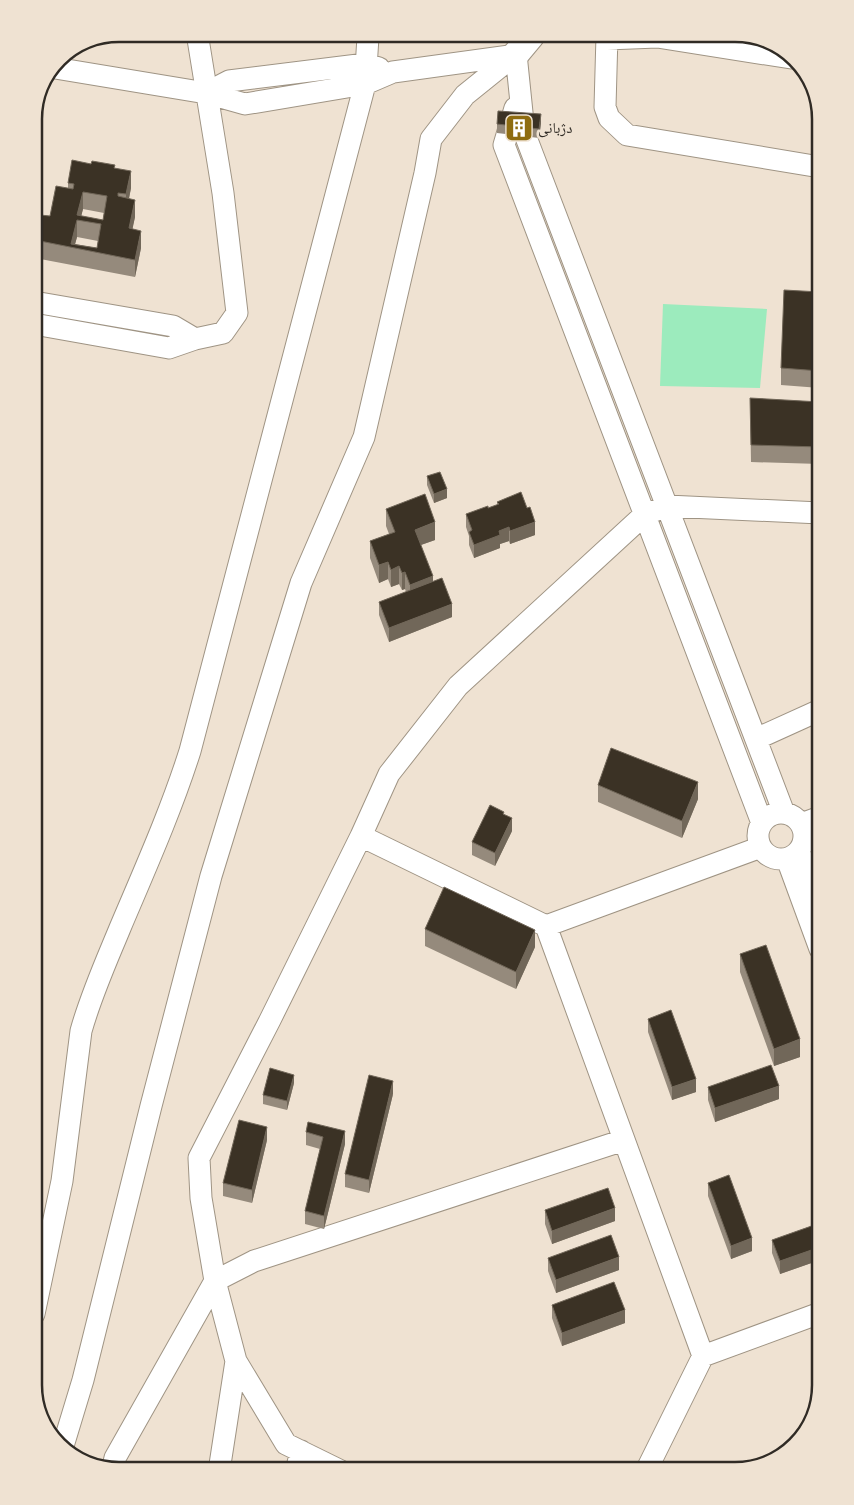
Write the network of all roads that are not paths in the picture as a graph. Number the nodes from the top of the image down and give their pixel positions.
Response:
1 (198, 42) edge
2 (368, 42) edge
3 (523, 42) edge
4 (520, 43) edge
5 (607, 43) edge
6 (699, 43) edge
7 (778, 56) edge
8 (62, 69) edge
9 (365, 74) junction
10 (520, 91) junction
11 (206, 92) junction
12 (812, 166) edge
13 (43, 304) edge
14 (43, 326) edge
15 (195, 338) junction
16 (667, 506) junction
17 (812, 512) edge
18 (644, 516) junction
19 (812, 714) edge
20 (756, 739) junction
21 (802, 818) edge
22 (762, 823) junction
23 (361, 836) junction
24 (761, 847) junction
25 (793, 855) junction
26 (812, 891) edge
27 (812, 921) edge
28 (546, 926) junction
29 (624, 1140) junction
30 (42, 1276) edge
31 (215, 1281) junction
32 (812, 1315) edge
33 (703, 1356) junction
34 (236, 1361) junction
35 (65, 1439) edge
36 (298, 1461) edge
37 (114, 1462) edge
38 (220, 1462) edge
39 (650, 1462) edge

1 - 11 lane
2 - 9 lane
3 - 10 lane
3 - 35 lane
4 - 9 lane
5 - 12 lane
6 - 7 lane
8 - 11 lane
9 - 11 lane
9 - 30 lane
10 - 16 lane
10 - 18 lane
11 - 15 lane
13 - 15 lane
14 - 15 lane
16 - 17 lane
16 - 18 lane
16 - 20 lane
18 - 22 lane
18 - 23 lane
19 - 20 lane
20 - 21 lane
21 - 22 lane
21 - 25 lane
22 - 24 lane
23 - 28 lane
23 - 31 lane
24 - 25 lane
24 - 28 lane
25 - 26 lane
25 - 27 lane
28 - 29 lane
29 - 31 lane
29 - 33 lane
31 - 34 lane
31 - 37 lane
32 - 33 lane
33 - 39 lane
34 - 36 lane
34 - 38 lane

